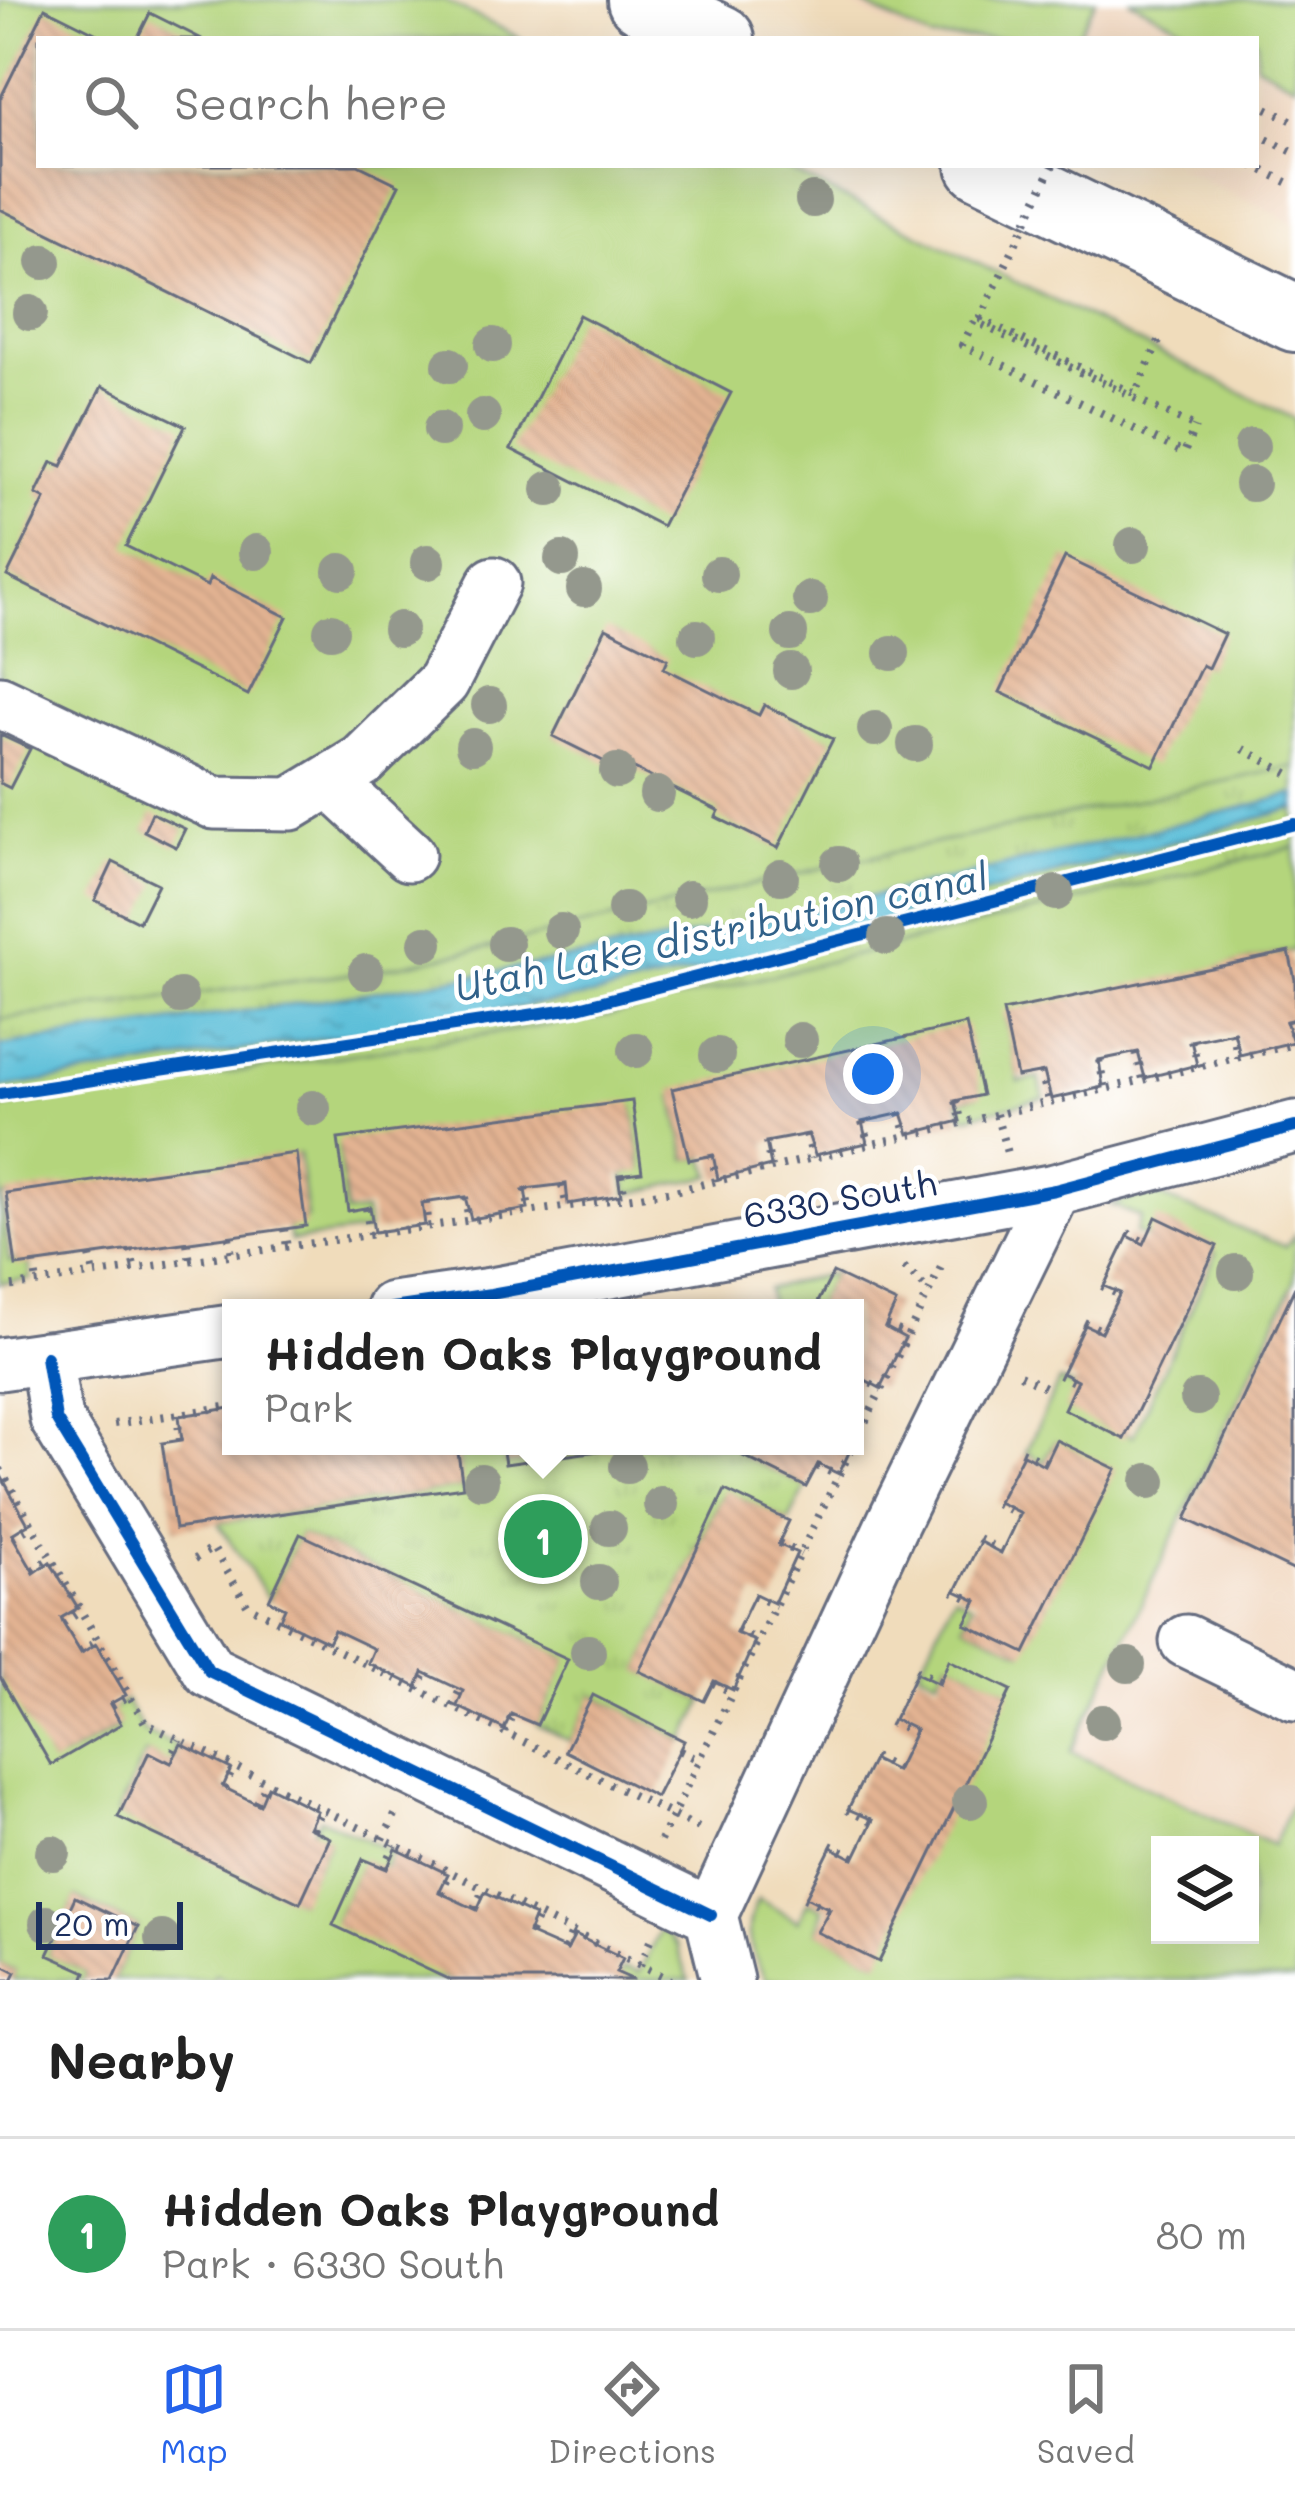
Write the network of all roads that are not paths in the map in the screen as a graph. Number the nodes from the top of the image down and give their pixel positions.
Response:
1 (641, 0) edge
2 (716, 36) edge
3 (986, 168) edge
4 (1295, 318) edge
5 (494, 584) dead end
6 (0, 702) edge
7 (329, 781) junction
8 (410, 855) dead end
9 (1295, 1127) edge
10 (1055, 1190) junction
11 (453, 1299) edge
12 (222, 1332) edge
13 (23, 1360) edge
14 (1186, 1641) dead end
15 (1295, 1694) edge
16 (711, 1915) junction
17 (727, 1980) edge

1 - 2 main road
3 - 4 main road
5 - 7 street
6 - 7 street
7 - 8 street
9 - 10 street, 6330 South
10 - 11 street, 6330 South
10 - 16 street
12 - 13 street
13 - 16 street
14 - 15 street
16 - 17 street

